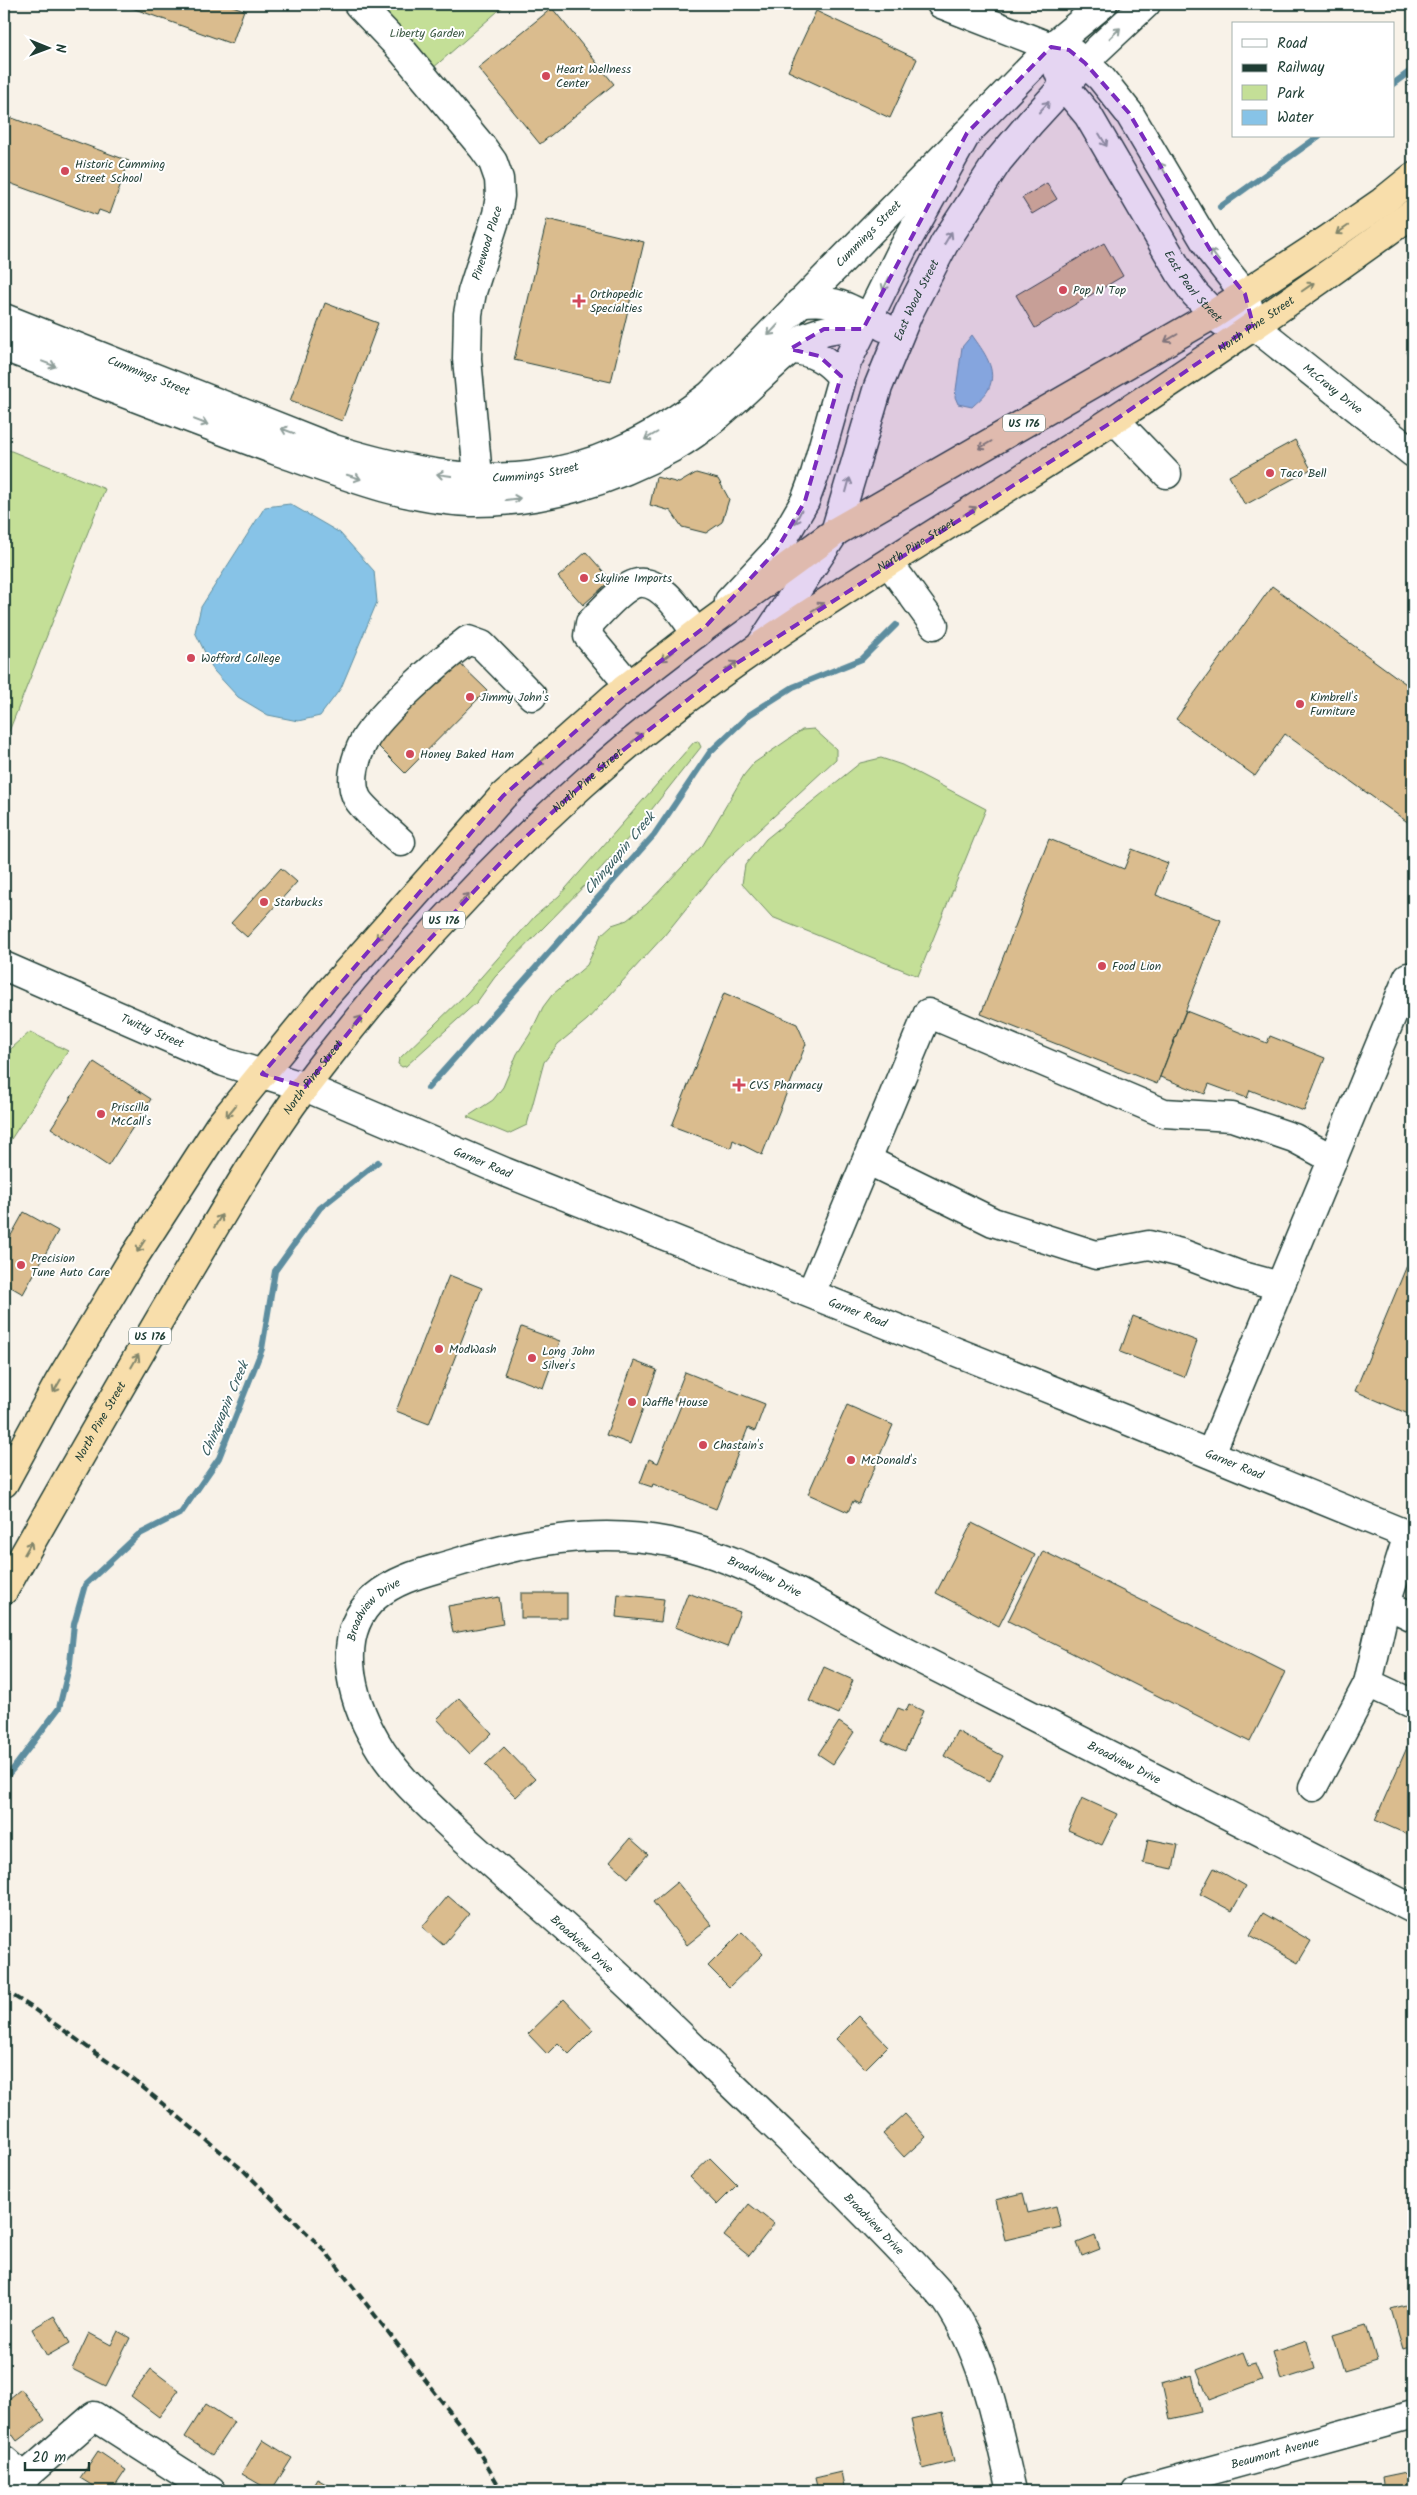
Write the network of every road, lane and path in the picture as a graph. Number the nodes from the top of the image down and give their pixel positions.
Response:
1 (358, 4) edge
2 (941, 4) edge
3 (1103, 4) edge
4 (1146, 4) edge
5 (1051, 47) junction
6 (1085, 63) junction
7 (1064, 86) junction
8 (967, 133) junction
9 (1413, 176) edge
10 (891, 209) junction
11 (1413, 212) edge
12 (902, 250) junction
13 (1245, 294) junction
14 (799, 303) junction
15 (1214, 314) junction
16 (4, 318) edge
17 (866, 324) junction
18 (1254, 325) junction
19 (899, 335) junction
20 (4, 346) edge
21 (790, 349) junction
22 (841, 376) junction
23 (1115, 420) junction
24 (1413, 452) edge
25 (1167, 474) dead end
26 (479, 490) junction
27 (835, 532) junction
28 (889, 563) junction
29 (934, 625) dead end
30 (701, 630) junction
31 (762, 643) junction
32 (629, 685) junction
33 (532, 696) dead end
34 (401, 842) dead end
35 (4, 966) edge
36 (1408, 977) dead end
37 (262, 1074) junction
38 (305, 1087) junction
39 (1333, 1159) junction
40 (867, 1160) junction
41 (1280, 1286) junction
42 (812, 1293) junction
43 (1211, 1453) junction
44 (4, 1482) edge
45 (1411, 1536) edge
46 (4, 1590) edge
47 (1386, 1604) junction
48 (1413, 1617) edge
49 (1368, 1683) junction
50 (1413, 1704) edge
51 (1314, 1787) dead end
52 (1413, 1909) edge
53 (1413, 2415) edge
54 (4, 2460) edge
55 (17, 2484) edge
56 (211, 2491) edge
57 (1012, 2491) edge
58 (1136, 2491) edge

1 - 26 street, Pinewood Place
2 - 5 street
3 - 5 street
6 -> 4 street, East Wood Street
5 - 6 street
5 - 7 street, East Pearl Street
5 - 8 street
6 - 7 street, East Wood Street
13 -> 6 street
7 -> 15 street, East Pearl Street
19 -> 7 street, East Wood Street
8 - 10 street, Cummings Street
8 - 12 street
9 -> 13 highway, US 176
10 - 12 street
10 - 14 street, Cummings Street
18 -> 11 highway, North Pine Street / US 176
12 -> 17 street
13 - 15 highway, US 176
13 - 18 street
14 - 17 street
14 -> 26 street, Cummings Street
15 - 18 street, East Pearl Street
15 -> 27 highway, US 176
26 -> 16 street, Cummings Street
17 - 19 street
17 - 21 street, Cummings Street
17 - 22 street
18 - 23 highway, North Pine Street / US 176
18 - 24 street, McCravy Drive
27 -> 19 street, East Wood Street
20 -> 26 street, Cummings Street
21 - 22 street
26 -> 21 street, Cummings Street
22 -> 30 street
23 - 25 street
28 -> 23 highway, North Pine Street / US 176
27 - 30 highway, US 176
27 - 31 street, East Wood Street
28 - 29 street
31 -> 28 highway, North Pine Street / US 176
30 -> 32 highway, US 176
30 - 32 street
38 -> 31 highway, North Pine Street / US 176
32 -> 37 highway, US 176
33 - 34 street
35 - 37 street, Twitty Street
36 - 39 street
37 - 38 street, Twitty Street
37 -> 44 highway, US 176
38 - 42 street, Garner Road
46 -> 38 highway, North Pine Street / US 176
39 - 40 street
39 - 41 street
40 - 41 street
40 - 42 street
41 - 43 street
42 - 43 street, Garner Road
43 - 45 street, Garner Road
45 - 47 street
47 - 48 street
47 - 49 street
49 - 50 street
49 - 51 street
52 - 57 street, Broadview Drive
53 - 58 street, Beaumont Avenue
54 - 55 street
55 - 56 street

